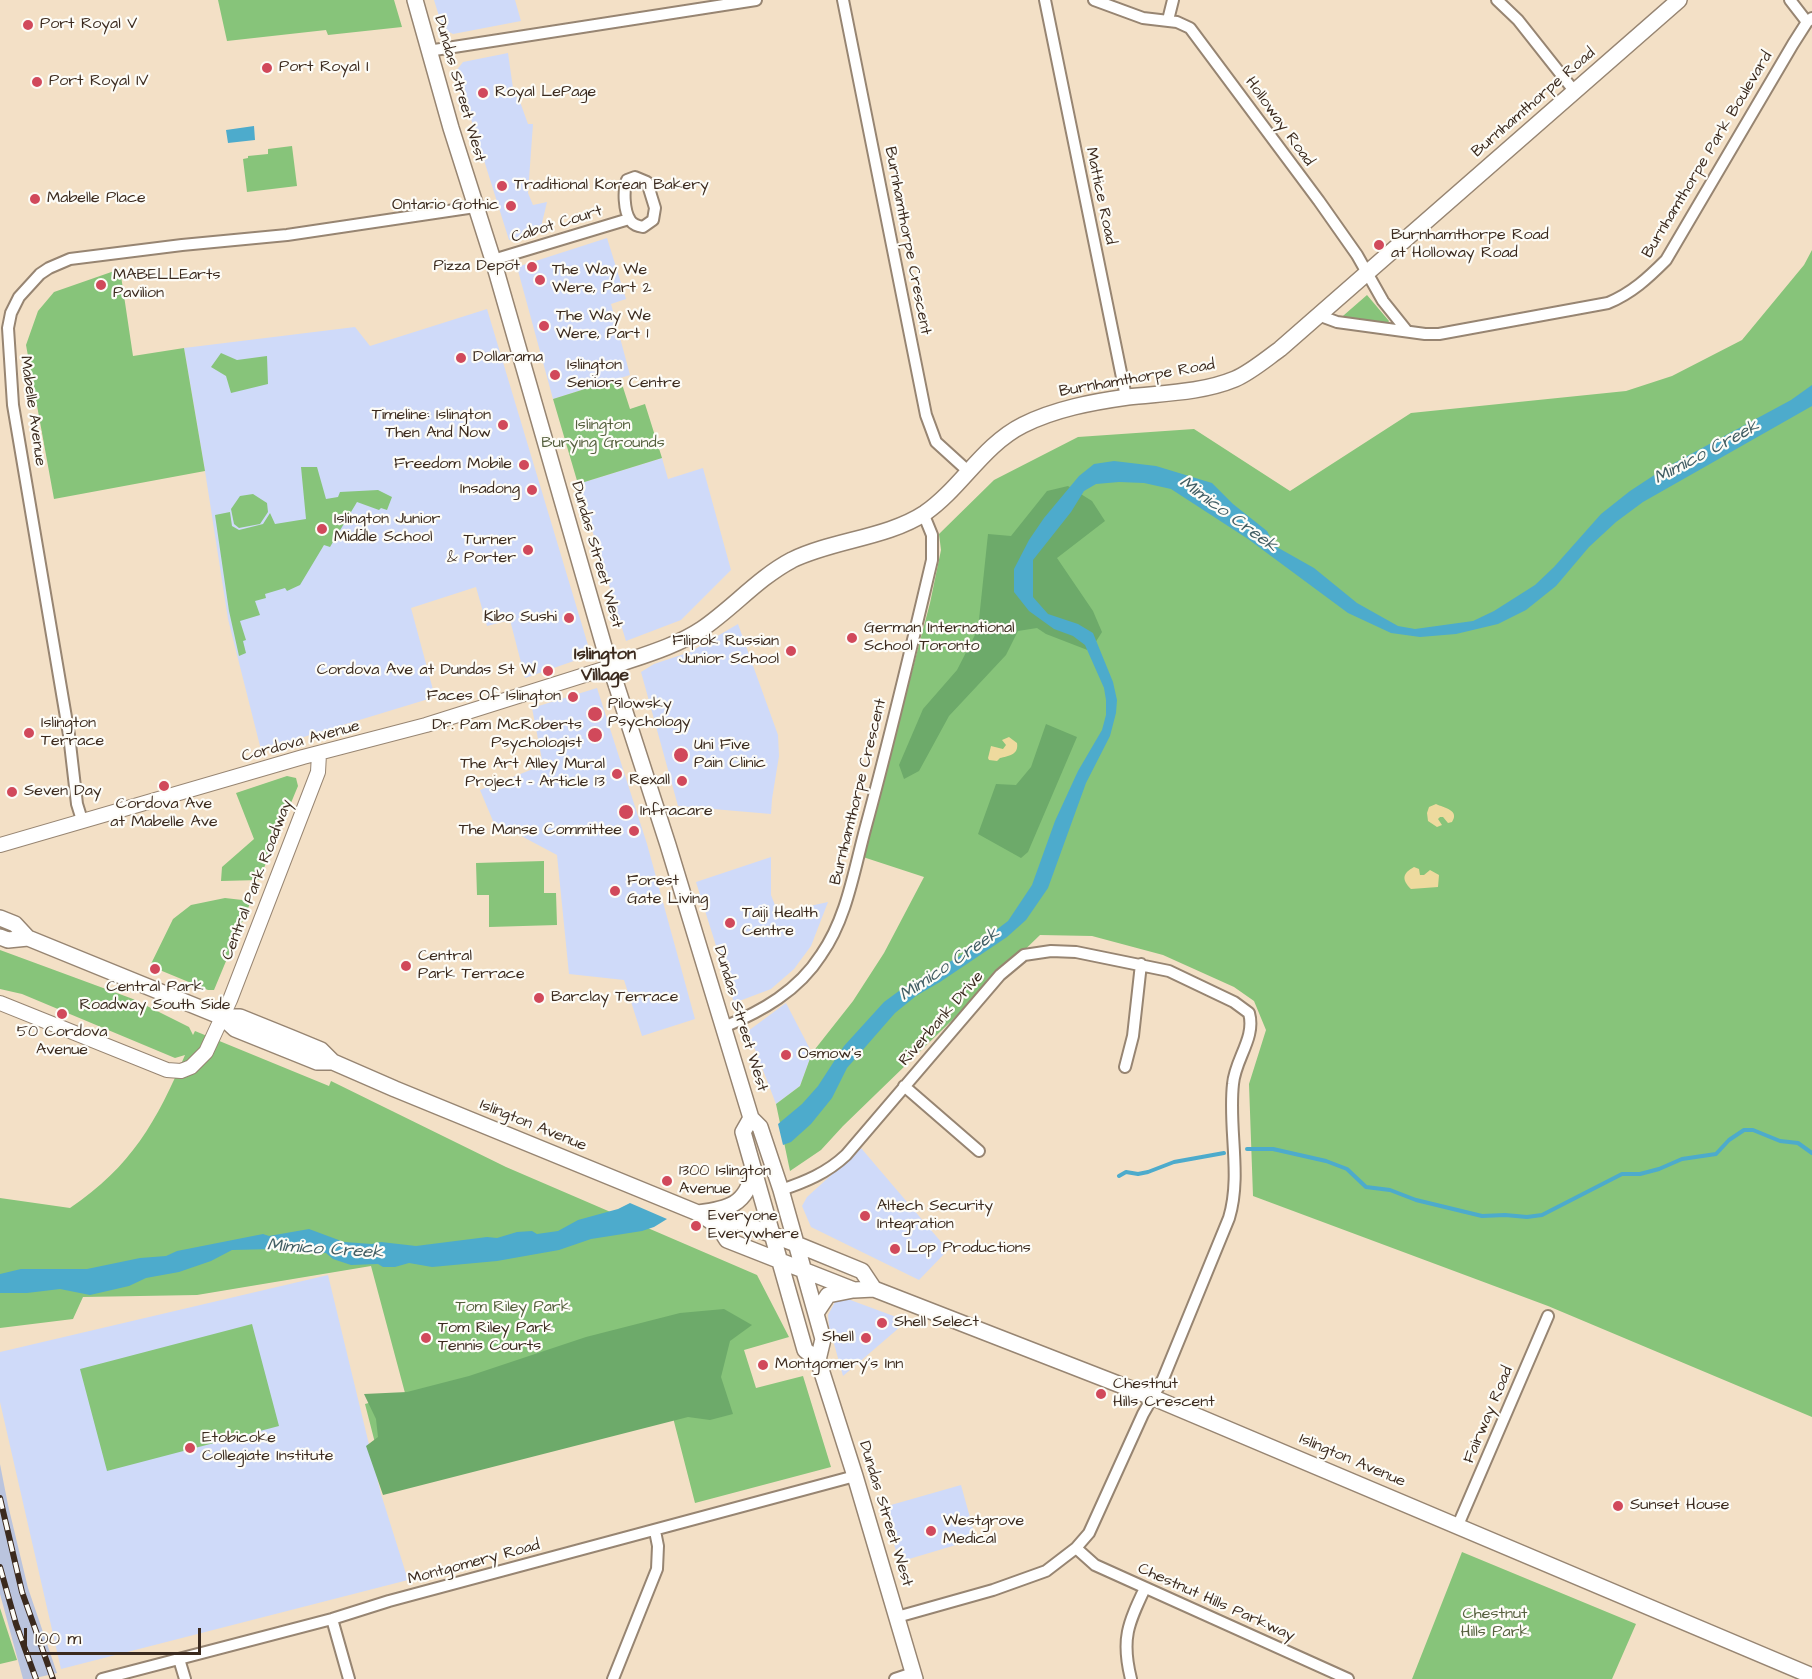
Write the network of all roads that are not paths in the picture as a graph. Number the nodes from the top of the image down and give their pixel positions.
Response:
1 (415, 0) edge
2 (756, 0) edge
3 (843, 0) edge
4 (1045, 0) edge
5 (1094, 0) edge
6 (1173, 0) edge
7 (1497, 0) edge
8 (1679, 0) edge
9 (1790, 0) edge
10 (1168, 20) junction
11 (1810, 20) edge
12 (428, 51) junction
13 (1575, 92) junction
14 (475, 207) junction
15 (629, 219) dead end
16 (493, 260) junction
17 (1367, 272) junction
18 (1318, 315) junction
19 (1407, 331) junction
20 (1126, 398) junction
21 (969, 472) junction
22 (923, 513) junction
23 (610, 667) junction
24 (319, 754) junction
25 (82, 820) junction
26 (0, 845) edge
27 (0, 918) edge
28 (0, 936) edge
29 (28, 938) junction
30 (1141, 964) junction
31 (0, 1003) edge
32 (222, 1017) junction
33 (724, 1027) junction
34 (1125, 1067) dead end
35 (904, 1086) junction
36 (751, 1118) junction
37 (979, 1151) dead end
38 (753, 1171) junction
39 (781, 1190) junction
40 (698, 1213) junction
41 (718, 1226) junction
42 (772, 1235) junction
43 (796, 1244) junction
44 (780, 1261) junction
45 (803, 1269) junction
46 (874, 1289) junction
47 (854, 1290) junction
48 (816, 1313) junction
49 (1548, 1316) dead end
50 (818, 1359) junction
51 (1154, 1398) junction
52 (855, 1476) junction
53 (1458, 1525) junction
54 (655, 1531) junction
55 (1076, 1548) junction
56 (1145, 1588) junction
57 (897, 1617) junction
58 (332, 1619) junction
59 (179, 1659) junction
60 (914, 1676) edge
61 (1812, 1676) edge
62 (102, 1679) edge
63 (184, 1679) edge
64 (349, 1679) edge
65 (613, 1679) edge
66 (895, 1679) edge
67 (1131, 1679) edge
68 (1348, 1679) edge

1 - 12 main road, Dundas Street West
2 - 12 street
3 - 21 street, Burnhamthorpe Crescent
4 - 20 street, Mattice Road
5 - 10 street, Holloway Road
6 - 10 street
7 - 13 street
8 - 13 main road, Burnhamthorpe Road
9 - 11 street
10 - 17 street, Holloway Road
11 - 19 street, Burnhamthorpe Park Boulevard
12 - 14 main road, Dundas Street West
13 - 17 main road, Burnhamthorpe Road
14 - 16 main road, Dundas Street West
14 - 25 street, Mabelle Avenue
15 - 16 street, Cabot Court
16 - 23 main road, Dundas Street West
17 - 18 main road, Burnhamthorpe Road
17 - 19 street
18 - 19 street, Burnhamthorpe Park Boulevard
18 - 20 main road, Burnhamthorpe Road
20 - 21 main road, Burnhamthorpe Road
21 - 22 main road, Burnhamthorpe Road
22 - 23 main road, Burnhamthorpe Road
22 - 33 street, Burnhamthorpe Crescent
23 - 24 street, Cordova Avenue
23 - 33 main road, Dundas Street West
24 - 25 street, Cordova Avenue
24 - 32 street, Central Park Roadway
25 - 26 street, Cordova Avenue
27 - 29 main road, Islington Avenue
28 - 29 main road, Islington Avenue
29 - 32 main road, Islington Avenue
30 - 34 street
30 - 35 street, Riverbank Drive
30 - 51 street, Riverbank Drive
31 - 32 street
32 - 40 main road, Islington Avenue
33 - 36 main road, Dundas Street West
35 - 37 street
35 - 39 street, Riverbank Drive
36 - 38 main road, Dundas Street West
36 - 39 main road, Dundas Street West
38 - 40 main road
38 - 42 main road, Dundas Street West
39 - 43 main road, Dundas Street West
40 - 41 main road, Islington Avenue
41 - 42 main road, Islington Avenue
41 - 44 main road, Islington Avenue
42 - 43 main road, Islington Avenue
42 - 44 main road, Dundas Street West
43 - 45 main road, Dundas Street West
43 - 46 main road, Islington Avenue
44 - 45 main road, Islington Avenue
44 - 50 main road, Dundas Street West
45 - 47 main road, Islington Avenue
45 - 48 main road, Dundas Street West
46 - 47 main road, Islington Avenue
46 - 51 main road, Islington Avenue
47 - 48 main road
48 - 50 main road, Dundas Street West
49 - 53 street, Fairway Road
50 - 52 main road, Dundas Street West
51 - 53 main road, Islington Avenue
51 - 55 street
52 - 54 street, Montgomery Road
52 - 57 main road, Dundas Street West
53 - 61 main road, Islington Avenue
54 - 58 street, Montgomery Road
54 - 65 street
55 - 56 street, Chestnut Hills Parkway
55 - 57 street
56 - 67 street
56 - 68 street, Chestnut Hills Parkway
57 - 60 main road, Dundas Street West
58 - 59 street, Montgomery Road
58 - 64 street
59 - 62 street, Montgomery Road
59 - 63 street
60 - 66 street

